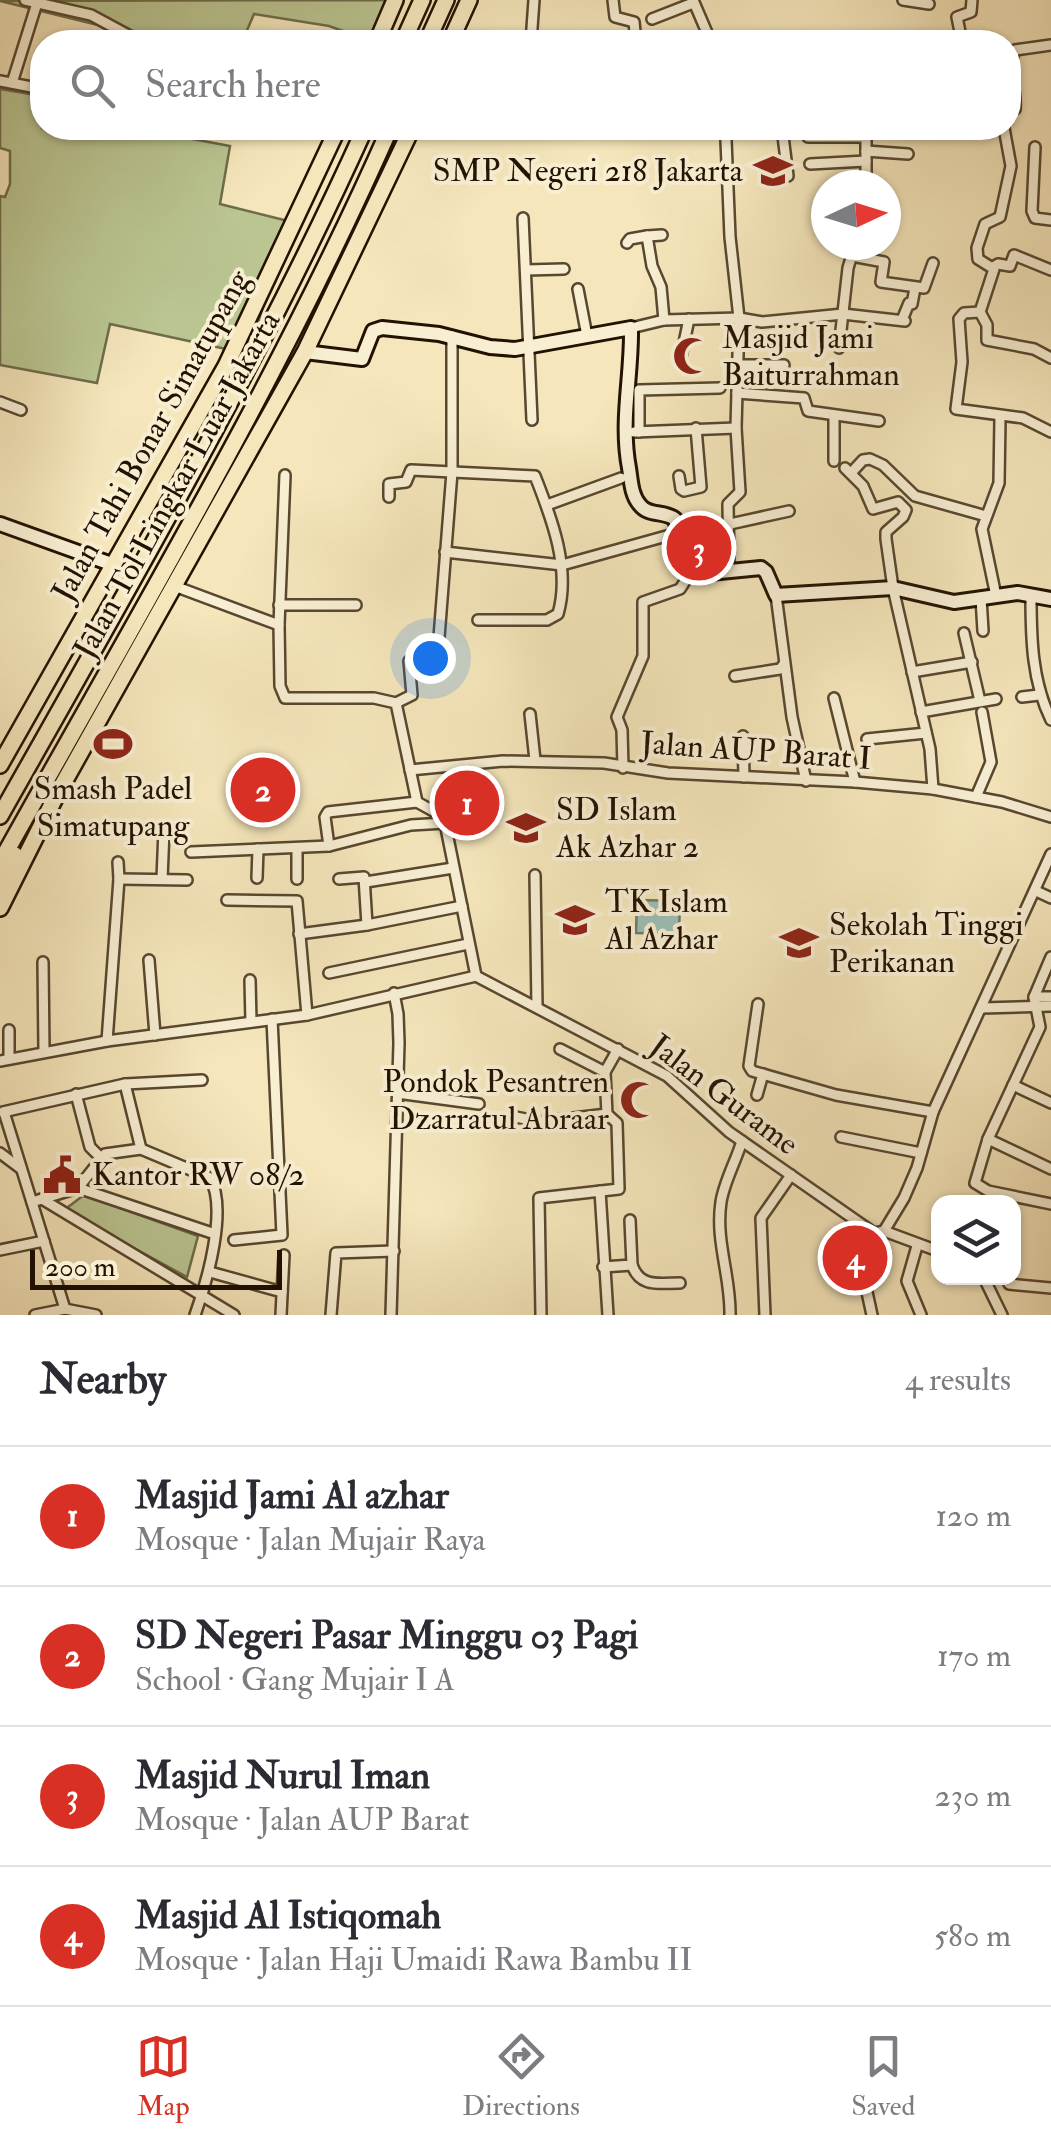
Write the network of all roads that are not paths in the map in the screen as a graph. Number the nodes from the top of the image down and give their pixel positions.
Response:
1 (25, 0) edge
2 (395, 0) edge
3 (422, 0) edge
4 (446, 0) edge
5 (469, 0) edge
6 (534, 0) edge
7 (613, 0) edge
8 (902, 0) edge
9 (972, 0) edge
10 (38, 2) junction
11 (693, 2) edge
12 (928, 4) dead end
13 (652, 19) dead end
14 (119, 30) edge
15 (382, 30) edge
16 (408, 30) edge
17 (433, 30) edge
18 (455, 30) edge
19 (531, 30) edge
20 (635, 30) edge
21 (706, 30) edge
22 (960, 30) edge
23 (1051, 45) edge
24 (1021, 49) edge
25 (0, 81) edge
26 (12, 83) junction
27 (30, 87) edge
28 (332, 140) edge
29 (359, 140) edge
30 (384, 140) edge
31 (406, 140) edge
32 (726, 140) edge
33 (784, 140) edge
34 (866, 140) edge
35 (1006, 140) edge
36 (1035, 148) dead end
37 (908, 154) dead end
38 (866, 156) junction
39 (810, 164) dead end
40 (866, 170) edge
41 (788, 176) dead end
42 (523, 218) dead end
43 (1051, 220) edge
44 (662, 234) dead end
45 (648, 236) junction
46 (627, 243) dead end
47 (851, 260) edge
48 (879, 260) edge
49 (934, 262) dead end
50 (993, 268) junction
51 (564, 269) dead end
52 (526, 270) junction
53 (1051, 270) edge
54 (916, 288) junction
55 (578, 290) dead end
56 (980, 312) junction
57 (843, 314) junction
58 (690, 318) junction
59 (739, 318) junction
60 (664, 320) junction
61 (631, 328) junction
62 (452, 336) junction
63 (586, 336) junction
64 (529, 348) junction
65 (839, 348) dead end
66 (305, 352) junction
67 (682, 357) dead end
68 (1051, 358) edge
69 (739, 365) junction
70 (784, 365) dead end
71 (720, 388) dead end
72 (738, 393) junction
73 (0, 402) edge
74 (21, 410) dead end
75 (834, 416) junction
76 (1000, 418) junction
77 (532, 420) dead end
78 (879, 421) dead end
79 (696, 428) junction
80 (736, 428) junction
81 (638, 432) junction
82 (1051, 432) edge
83 (623, 433) junction
84 (834, 461) dead end
85 (452, 472) junction
86 (285, 474) dead end
87 (680, 476) dead end
88 (622, 478) dead end
89 (389, 497) dead end
90 (546, 505) junction
91 (876, 510) junction
92 (789, 512) dead end
93 (986, 516) junction
94 (0, 524) edge
95 (730, 524) junction
96 (886, 534) junction
97 (670, 535) dead end
98 (445, 552) junction
99 (114, 565) junction
100 (562, 565) junction
101 (730, 569) junction
102 (689, 575) junction
103 (177, 586) junction
104 (893, 588) junction
105 (776, 596) junction
106 (996, 596) junction
107 (1031, 596) junction
108 (981, 598) junction
109 (1051, 599) edge
110 (280, 605) junction
111 (356, 605) dead end
112 (478, 620) dead end
113 (279, 625) junction
114 (983, 631) dead end
115 (964, 633) dead end
116 (972, 662) junction
117 (784, 664) junction
118 (912, 672) junction
119 (734, 676) dead end
120 (70, 692) junction
121 (1039, 695) junction
122 (1022, 697) dead end
123 (834, 698) dead end
124 (996, 699) dead end
125 (980, 701) junction
126 (396, 702) junction
127 (921, 712) junction
128 (982, 712) dead end
129 (530, 714) dead end
130 (1051, 720) edge
131 (926, 733) junction
132 (743, 736) dead end
133 (69, 739) junction
134 (867, 740) dead end
135 (535, 760) junction
136 (0, 765) edge
137 (622, 768) junction
138 (410, 770) junction
139 (744, 777) junction
140 (806, 781) junction
141 (854, 782) junction
142 (933, 789) junction
143 (976, 797) junction
144 (0, 799) edge
145 (418, 802) junction
146 (0, 816) edge
147 (1051, 816) edge
148 (445, 823) junction
149 (164, 830) dead end
150 (329, 846) junction
151 (297, 848) junction
152 (258, 850) junction
153 (191, 852) dead end
154 (1051, 854) edge
155 (118, 862) dead end
156 (0, 863) edge
157 (453, 868) junction
158 (535, 875) dead end
159 (258, 878) dead end
160 (119, 879) junction
161 (162, 879) junction
162 (297, 879) dead end
163 (187, 880) dead end
164 (339, 880) dead end
165 (366, 882) junction
166 (0, 885) edge
167 (1036, 891) junction
168 (1051, 898) edge
169 (228, 900) dead end
170 (462, 906) junction
171 (0, 908) edge
172 (367, 924) junction
173 (298, 934) junction
174 (468, 944) junction
175 (1051, 957) edge
176 (149, 960) dead end
177 (43, 962) dead end
178 (329, 973) dead end
179 (476, 976) junction
180 (250, 980) dead end
181 (394, 995) junction
182 (1051, 997) edge
183 (1034, 1001) junction
184 (758, 1004) dead end
185 (537, 1006) junction
186 (984, 1006) junction
187 (1051, 1006) edge
188 (307, 1015) junction
189 (251, 1022) junction
190 (272, 1024) junction
191 (1040, 1027) junction
192 (9, 1030) dead end
193 (1051, 1032) edge
194 (154, 1035) junction
195 (107, 1040) junction
196 (560, 1049) dead end
197 (44, 1051) junction
198 (616, 1052) junction
199 (4, 1060) edge
200 (606, 1069) junction
201 (763, 1074) junction
202 (202, 1080) dead end
203 (125, 1084) junction
204 (1013, 1085) junction
205 (396, 1093) junction
206 (76, 1094) junction
207 (756, 1095) dead end
208 (1051, 1103) edge
209 (479, 1104) dead end
210 (2, 1112) edge
211 (933, 1112) junction
212 (607, 1114) junction
213 (516, 1117) dead end
214 (841, 1137) dead end
215 (988, 1140) junction
216 (742, 1142) junction
217 (141, 1148) junction
218 (0, 1152) edge
219 (921, 1153) junction
220 (101, 1158) junction
221 (22, 1169) junction
222 (1051, 1169) edge
223 (789, 1177) junction
224 (78, 1188) junction
225 (600, 1192) junction
226 (37, 1201) junction
227 (1051, 1204) edge
228 (630, 1220) dead end
229 (879, 1232) junction
230 (216, 1234) junction
231 (234, 1240) dead end
232 (44, 1241) junction
233 (917, 1246) junction
234 (931, 1249) edge
235 (0, 1250) edge
236 (394, 1251) junction
237 (284, 1255) dead end
238 (632, 1266) junction
239 (603, 1268) junction
240 (210, 1272) junction
241 (680, 1282) dead end
242 (987, 1285) edge
243 (1020, 1285) edge
244 (1051, 1288) edge
245 (282, 1292) junction
246 (203, 1294) junction
247 (65, 1309) junction
248 (36, 1315) edge
249 (96, 1315) edge
250 (196, 1315) edge
251 (234, 1315) edge
252 (280, 1315) edge
253 (331, 1315) edge
254 (392, 1315) edge
255 (542, 1315) edge
256 (608, 1315) edge
257 (730, 1315) edge
258 (765, 1315) edge
259 (872, 1315) edge
260 (921, 1315) edge
261 (1002, 1315) edge

1 - 10 street
2 - 15 highway
3 - 16 highway
4 - 17 highway
5 - 18 highway
6 - 19 street
7 - 20 street
8 - 12 street
9 - 22 street
10 - 14 street
10 - 26 street
11 - 13 street
11 - 21 street
23 - 24 street
25 - 26 street
26 - 27 street
28 - 99 highway, Jalan Tahi Bonar Simatupang
29 - 120 highway, Jalan Tol Lingkar Luar Jakarta
30 - 133 highway, Jalan Tol Lingkar Luar Jakarta
31 - 66 highway
32 - 59 street
33 - 41 street
34 - 38 street
35 - 50 street
36 - 43 street
37 - 38 street
38 - 39 street
38 - 40 street
42 - 52 street
44 - 45 street
45 - 46 street
45 - 60 street
47 - 57 street
48 - 54 street
49 - 54 street
50 - 53 street
50 - 56 street
51 - 52 street
52 - 64 street
54 - 57 street
55 - 63 street
56 - 68 street
56 - 76 street
57 - 59 street
57 - 65 street
58 - 59 street
58 - 60 street
58 - 67 street
59 - 69 street
60 - 61 street
61 - 63 street
61 - 83 street
62 - 64 street
62 - 66 street
62 - 85 street
63 - 64 street
64 - 77 street
66 - 103 highway
69 - 70 street
69 - 72 street
71 - 81 street
72 - 75 street
72 - 80 street
73 - 74 street
75 - 78 street
75 - 84 street
76 - 82 street
76 - 93 street
79 - 80 street
79 - 81 street
79 - 87 street
80 - 95 street
81 - 83 street
83 - 102 street
85 - 89 street
85 - 90 street
85 - 98 street
86 - 110 street
88 - 90 street
90 - 100 street
91 - 93 street
91 - 96 street
91 - 96 street
92 - 95 street
93 - 106 street
94 - 99 street
95 - 101 street
96 - 104 street
97 - 100 street
98 - 100 street
98 - 126 street
99 - 136 highway, Jalan Tahi Bonar Simatupang
100 - 112 street
101 - 102 street
101 - 105 street
102 - 137 street, Jalan AUP Barat I
103 - 113 street
103 - 171 highway
104 - 105 street
104 - 108 street
104 - 118 street
105 - 117 street
106 - 107 street
106 - 108 street
107 - 109 street
107 - 121 street
108 - 114 street
110 - 111 street
110 - 113 street
113 - 126 street
115 - 116 street
116 - 118 street
116 - 125 street
117 - 119 street
117 - 140 street
118 - 127 street
120 - 144 highway
120 - 146 highway, Jalan Tol Lingkar Luar Jakarta
121 - 122 street
121 - 130 street
123 - 141 street
124 - 125 street
125 - 127 street
126 - 138 street
127 - 131 street
128 - 143 street
129 - 135 street
131 - 134 street
131 - 142 street
132 - 139 street
133 - 156 highway, Jalan Tol Lingkar Luar Jakarta
133 - 166 highway
135 - 137 street
135 - 138 street
137 - 139 street, Jalan AUP Barat I
138 - 145 street
139 - 140 street, Jalan AUP Barat I
140 - 141 street, Jalan AUP Barat I
141 - 142 street, Jalan AUP Barat I
142 - 143 street, Jalan AUP Barat I
143 - 147 street, Jalan AUP Barat I
145 - 148 street
145 - 150 street
148 - 150 street
148 - 157 street
149 - 161 street
150 - 151 street
151 - 152 street
151 - 162 street
152 - 153 street
152 - 159 street
154 - 167 street
155 - 160 street
157 - 165 street
157 - 170 street
158 - 185 street
160 - 161 street
160 - 195 street
161 - 163 street
164 - 165 street
165 - 172 street
167 - 168 street
167 - 186 street
169 - 173 street
170 - 172 street
170 - 174 street
172 - 173 street
173 - 188 street
174 - 178 street
174 - 179 street
175 - 183 street
176 - 194 street
177 - 197 street
179 - 181 street
179 - 185 street, Jalan Gurame
180 - 189 street
181 - 188 street
181 - 205 street
182 - 183 street
183 - 186 street
183 - 187 street
183 - 191 street
184 - 201 street
185 - 198 street, Jalan Gurame
186 - 211 street
188 - 190 street
189 - 190 street
189 - 194 street
190 - 231 street
191 - 193 street
191 - 204 street
192 - 199 street
194 - 195 street
195 - 197 street
196 - 200 street
197 - 199 street
198 - 200 street
198 - 216 street, Jalan Gurame
200 - 212 street
201 - 207 street
201 - 211 street
202 - 203 street
203 - 206 street
203 - 217 street
204 - 208 street
204 - 215 street
205 - 209 street
205 - 236 street
206 - 210 street
206 - 220 street
210 - 221 street
211 - 219 street
212 - 213 street
212 - 225 street
214 - 219 street
215 - 222 street
215 - 227 street
216 - 223 street, Jalan Gurame
216 - 257 street
217 - 220 street
217 - 230 street
218 - 221 street
219 - 229 street
220 - 224 street
221 - 226 street
223 - 229 street, Jalan Gurame
223 - 258 street
224 - 226 street
224 - 230 street
225 - 239 street
225 - 255 street
226 - 232 street
226 - 246 street
228 - 238 street
229 - 233 street, Jalan Gurame
229 - 259 street
230 - 240 street
232 - 235 street
232 - 247 street
233 - 234 street, Jalan Gurame
233 - 260 street
236 - 253 street
236 - 254 street
237 - 245 street
238 - 239 street
238 - 241 street
239 - 256 street
240 - 245 street
240 - 246 street
242 - 261 street
243 - 244 street
245 - 252 street
246 - 250 street
246 - 251 street
247 - 248 street
247 - 249 street

